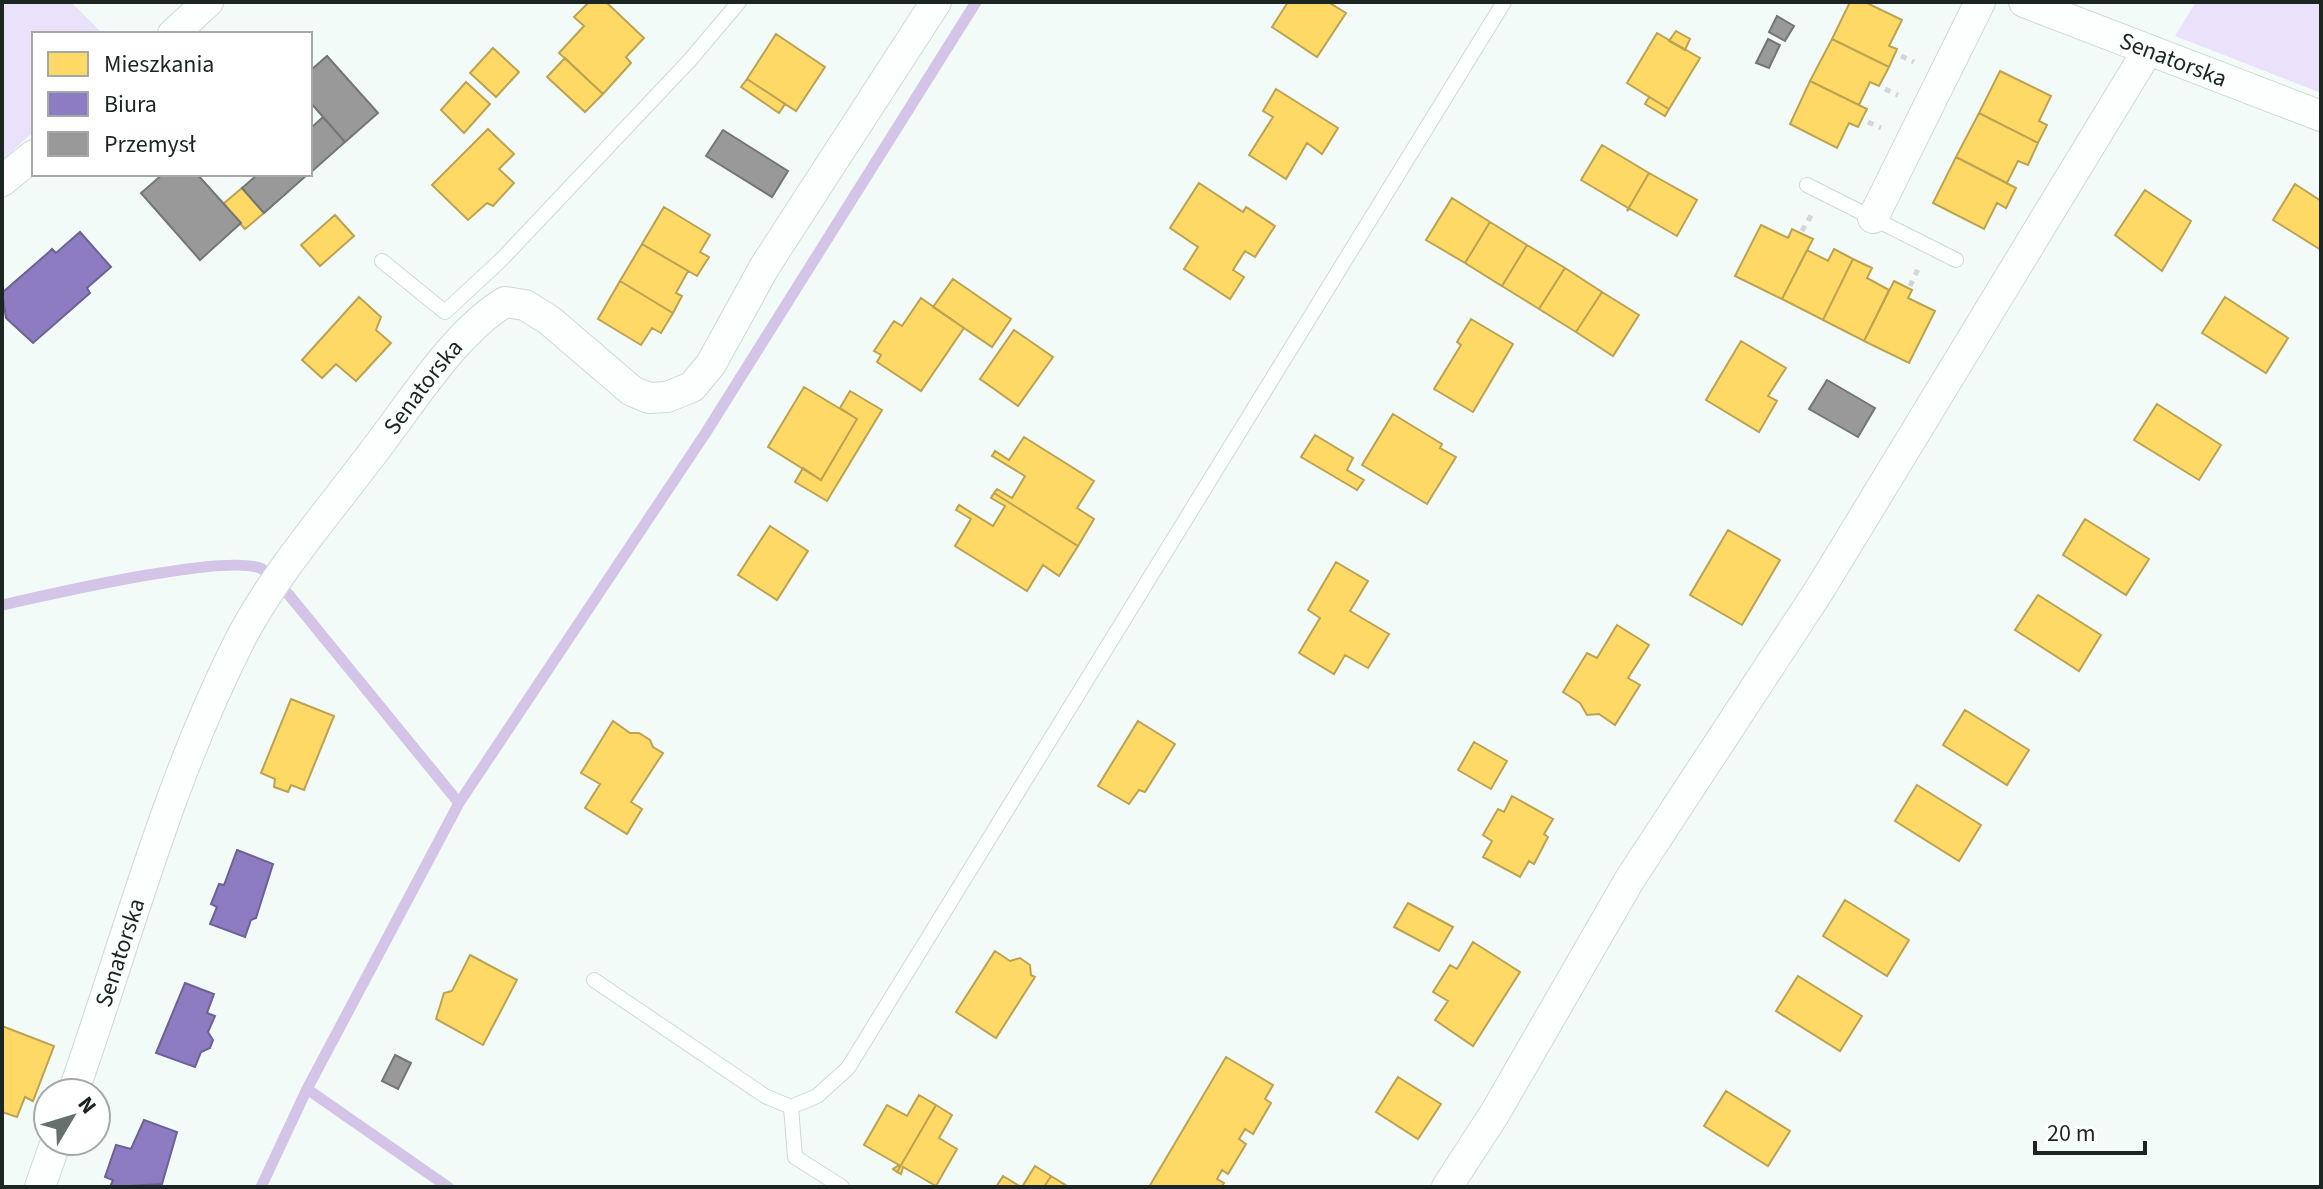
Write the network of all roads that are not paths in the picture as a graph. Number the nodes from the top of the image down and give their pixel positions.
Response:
1 (208, 2) edge
2 (739, 2) edge
3 (936, 2) edge
4 (1504, 2) edge
5 (1980, 2) edge
6 (2024, 2) edge
7 (175, 32) edge
8 (2148, 50) junction
9 (2321, 116) edge
10 (32, 157) edge
11 (2, 181) edge
12 (1807, 185) dead end
13 (1873, 218) junction
14 (1956, 260) dead end
15 (382, 261) dead end
16 (594, 980) dead end
17 (78, 1077) edge
18 (791, 1107) junction
19 (50, 1157) edge
20 (40, 1187) edge
21 (842, 1187) edge
22 (1447, 1187) edge

1 - 7 street
2 - 15 lane
3 - 17 street, Senatorska
4 - 18 lane
5 - 13 street
6 - 8 street, Senatorska
8 - 9 street, Senatorska
8 - 22 street
10 - 11 street
12 - 13 lane
13 - 14 lane
16 - 18 lane
18 - 21 lane
19 - 20 street

